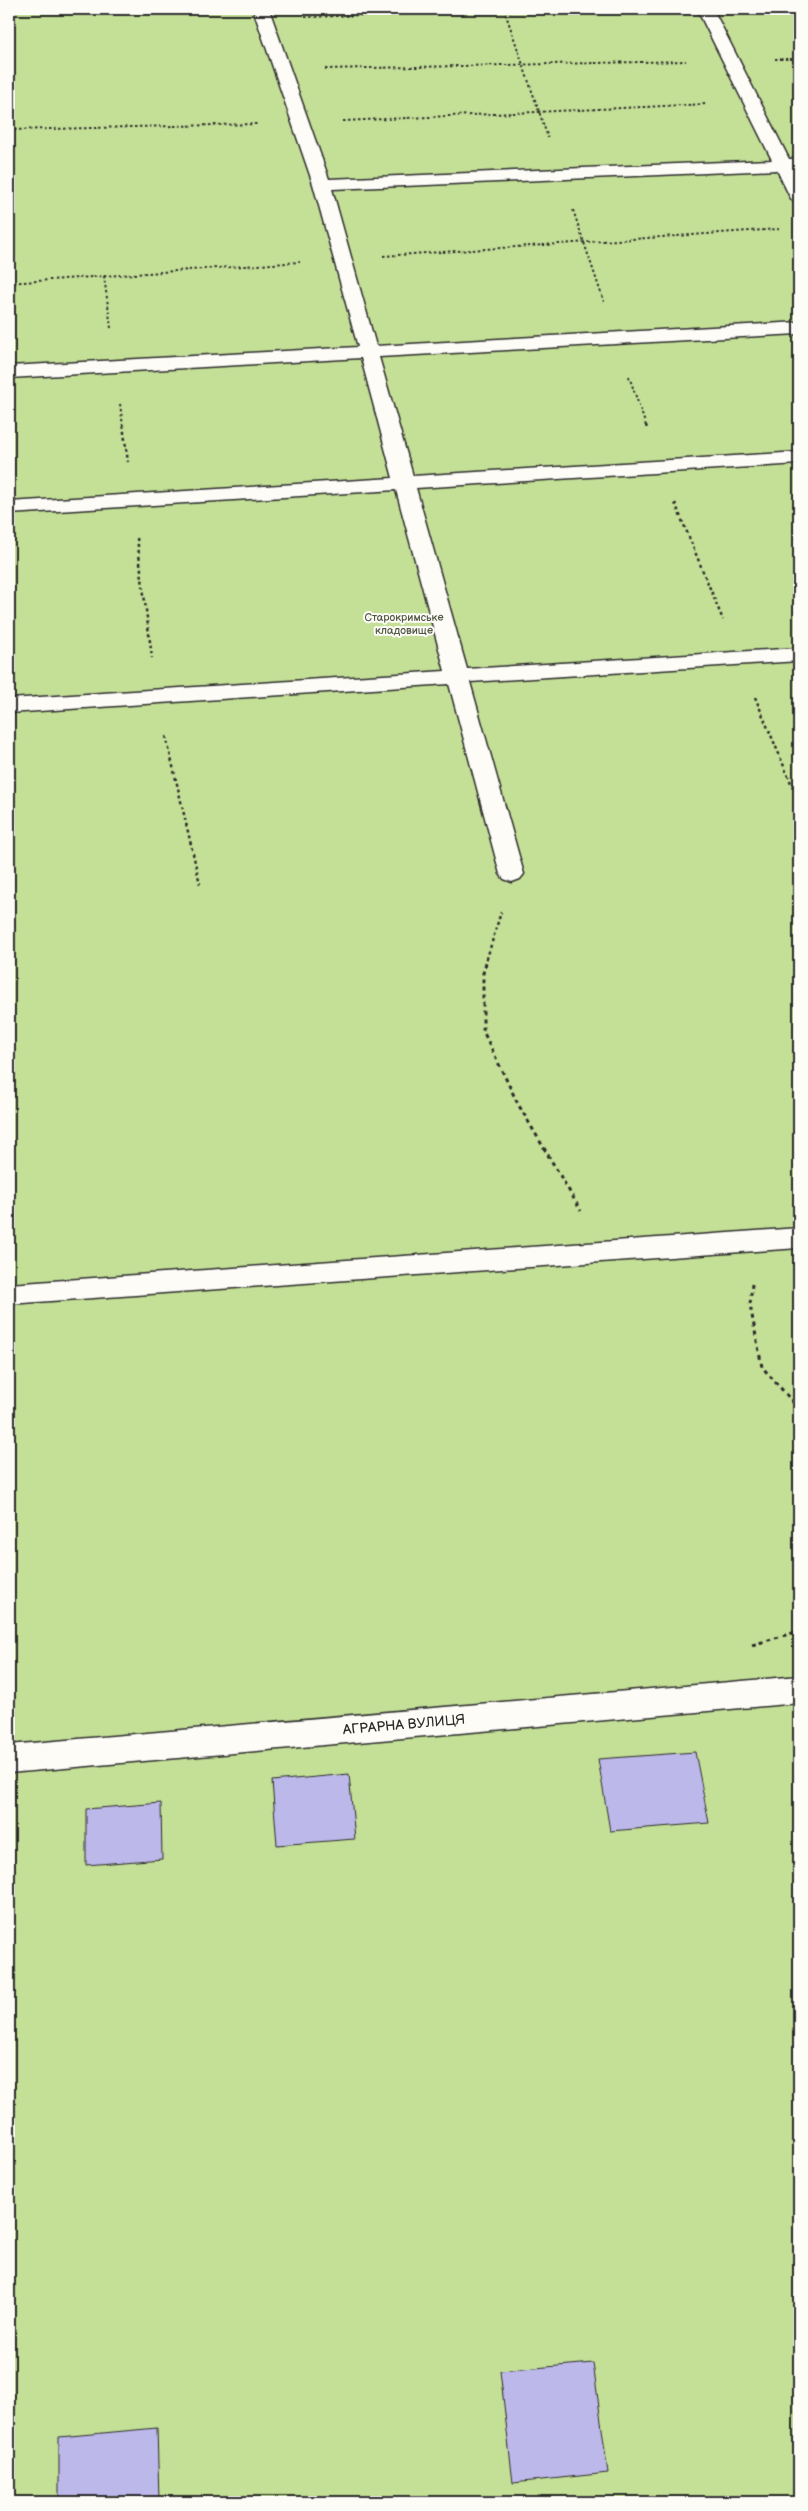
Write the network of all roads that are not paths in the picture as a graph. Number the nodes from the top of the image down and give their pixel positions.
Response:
1 (706, 9) edge
2 (263, 14) edge
3 (792, 165) edge
4 (322, 184) junction
5 (799, 196) edge
6 (799, 328) edge
7 (368, 352) junction
8 (9, 372) edge
9 (799, 458) edge
10 (405, 483) junction
11 (9, 508) edge
12 (799, 654) edge
13 (457, 677) junction
14 (9, 706) edge
15 (512, 874) road end
16 (799, 1238) edge
17 (9, 1294) edge
18 (799, 1689) edge
19 (9, 1759) edge

1 - 3 lane
2 - 4 lane
3 - 4 lane
3 - 5 lane
4 - 7 lane
6 - 7 lane
7 - 8 lane
7 - 10 lane
9 - 10 lane
10 - 11 lane
10 - 13 lane
12 - 13 lane
13 - 14 lane
13 - 15 lane
16 - 17 lane
18 - 19 lane, АГРАРНА ВУЛИЦЯ

